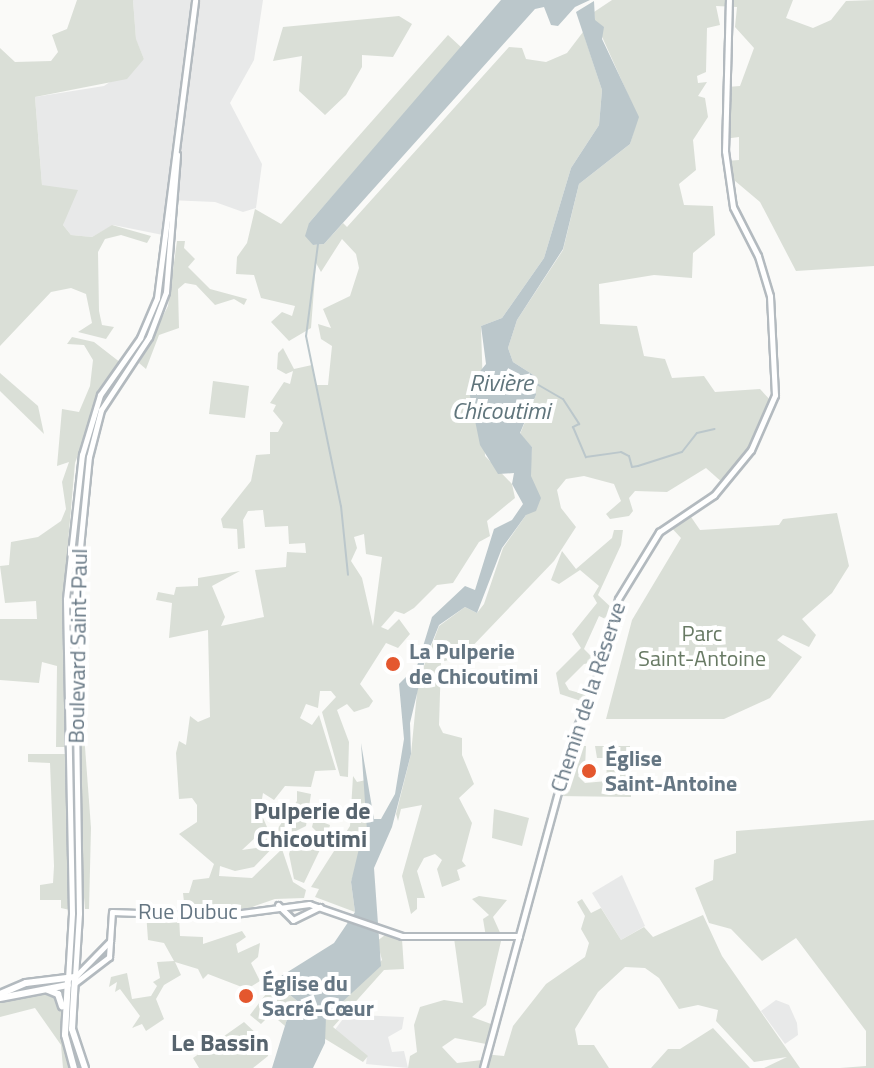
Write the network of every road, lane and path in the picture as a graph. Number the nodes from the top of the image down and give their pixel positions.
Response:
1 (195, 0) edge
2 (729, 0) edge
3 (177, 145) junction
4 (278, 905) junction
5 (321, 906) junction
6 (519, 936) junction
7 (111, 940) junction
8 (77, 954) junction
9 (94, 963) junction
10 (71, 981) junction
11 (40, 988) junction
12 (0, 996) edge
13 (64, 1022) junction
14 (74, 1068) edge
15 (85, 1068) edge
16 (483, 1068) edge

1 - 3 main road, Boulevard Saint-Paul
2 - 6 main road, Chemin de la Réserve
3 - 8 main road, Boulevard Saint-Paul
3 - 10 main road, Boulevard Saint-Paul
4 - 5 main road, Rue Dubuc
4 - 5 main road
4 - 7 main road, Rue Dubuc
5 - 6 main road, Rue Dubuc
6 - 16 main road, Chemin de la Réserve
7 - 9 main road
7 - 10 main road
8 - 9 main road
8 - 10 main road, Boulevard Saint-Paul
9 - 10 main road
10 - 11 main road
10 - 12 main road
10 - 13 main road, Boulevard Saint-Paul
10 - 15 main road, Boulevard Saint-Paul
11 - 12 main road
11 - 13 main road
13 - 14 main road, Boulevard Saint-Paul

